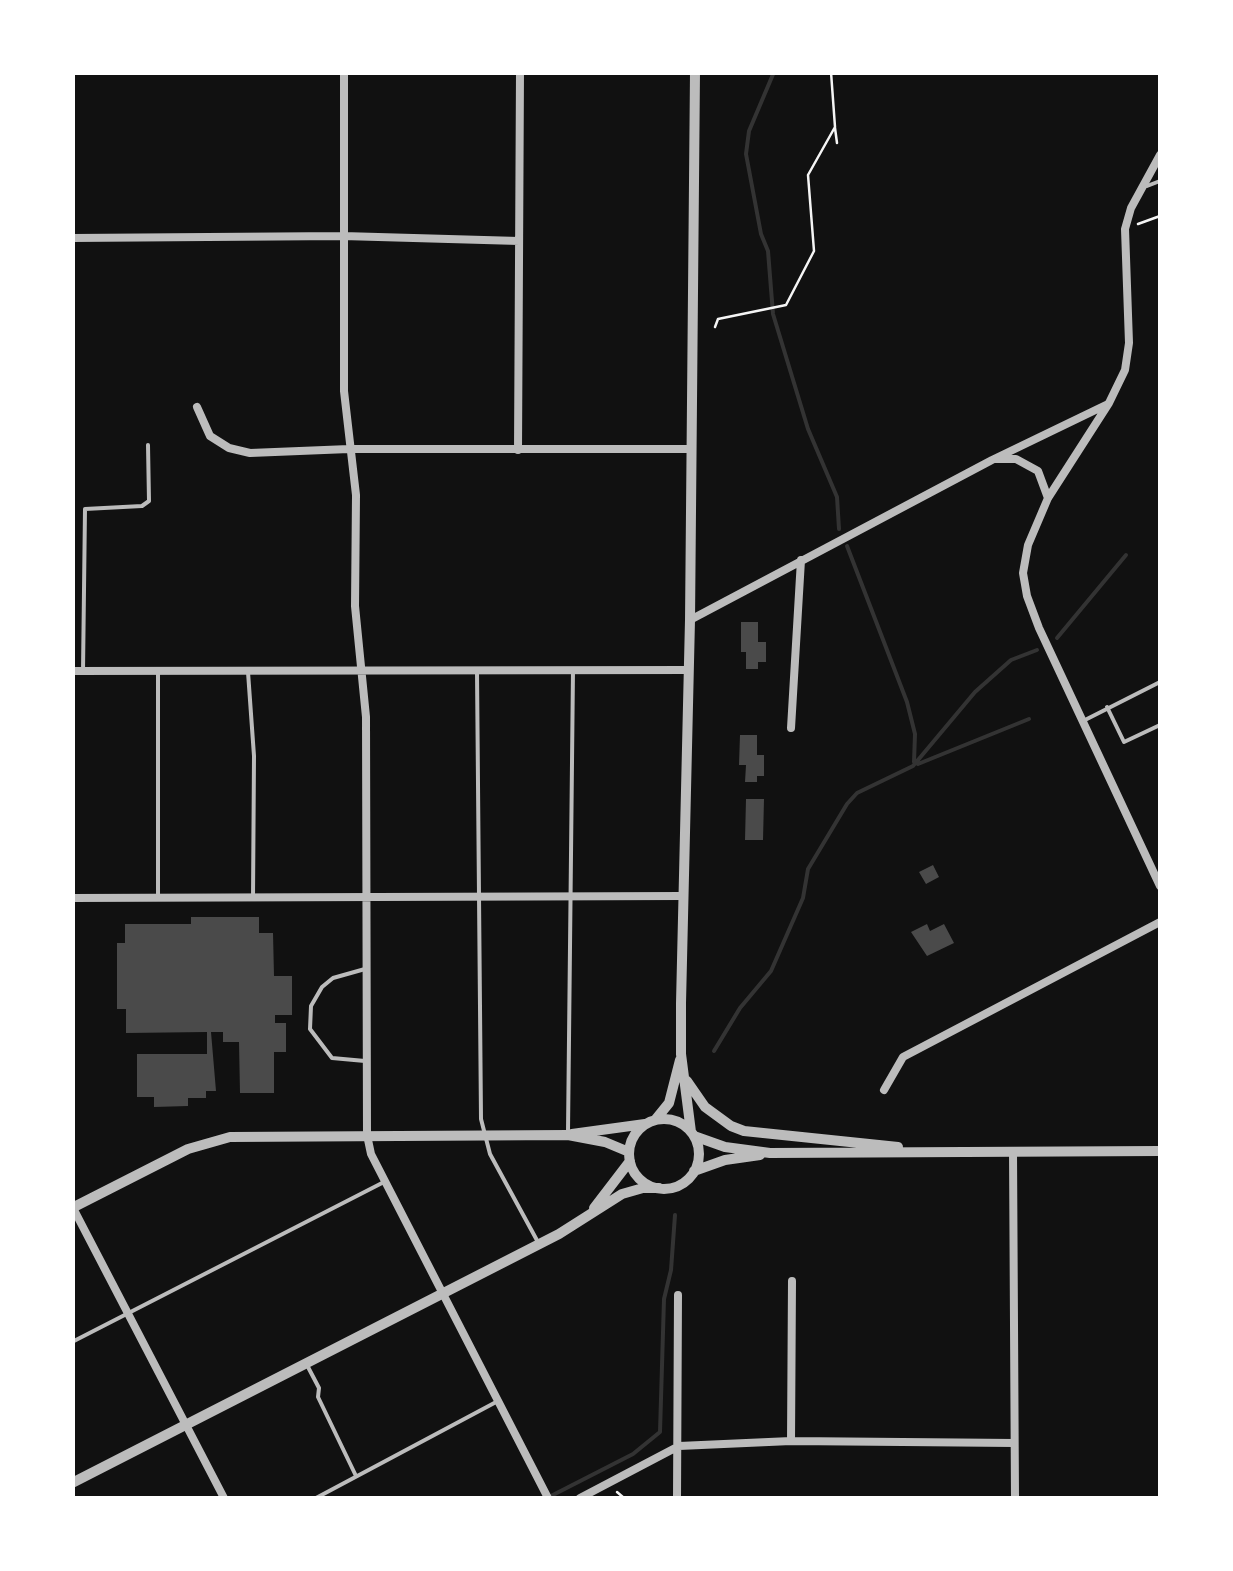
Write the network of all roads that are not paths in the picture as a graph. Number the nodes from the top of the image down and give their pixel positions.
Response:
1 (344, 72) edge
2 (520, 72) edge
3 (695, 72) edge
4 (1160, 155) edge
5 (1160, 181) edge
6 (1142, 188) junction
7 (342, 236) junction
8 (72, 238) edge
9 (520, 241) junction
10 (1109, 403) junction
11 (197, 406) dead end
12 (148, 445) dead end
13 (350, 449) junction
14 (692, 449) junction
15 (518, 450) junction
16 (992, 460) junction
17 (1048, 498) junction
18 (802, 560) junction
19 (690, 620) junction
20 (574, 670) junction
21 (688, 670) junction
22 (78, 671) edge
23 (158, 671) junction
24 (248, 671) junction
25 (477, 671) junction
26 (362, 672) junction
27 (1160, 682) edge
28 (1108, 707) junction
29 (1083, 720) junction
30 (1160, 725) edge
31 (790, 728) dead end
32 (1160, 886) edge
33 (572, 896) junction
34 (683, 896) junction
35 (365, 897) junction
36 (478, 897) junction
37 (72, 898) edge
38 (158, 898) junction
39 (253, 898) junction
40 (1160, 922) edge
41 (365, 969) junction
42 (681, 1054) junction
43 (365, 1062) junction
44 (684, 1074) junction
45 (884, 1090) dead end
46 (651, 1122) junction
47 (693, 1134) junction
48 (367, 1135) junction
49 (486, 1135) junction
50 (568, 1135) junction
51 (944, 1151) junction
52 (1013, 1151) junction
53 (1160, 1151) edge
54 (770, 1153) junction
55 (629, 1157) junction
56 (694, 1172) junction
57 (385, 1182) junction
58 (659, 1188) junction
59 (73, 1207) edge
60 (589, 1214) junction
61 (539, 1244) junction
62 (792, 1281) dead end
63 (442, 1293) junction
64 (678, 1295) dead end
65 (128, 1314) junction
66 (72, 1342) edge
67 (305, 1363) junction
68 (498, 1401) junction
69 (185, 1424) junction
70 (790, 1441) junction
71 (1014, 1444) junction
72 (679, 1446) junction
73 (356, 1477) junction
74 (72, 1483) edge
75 (224, 1498) edge
76 (316, 1498) edge
77 (548, 1498) edge
78 (580, 1498) edge
79 (677, 1498) edge
80 (1015, 1498) edge

1 - 7 street
2 - 9 street
3 - 14 street
4 - 6 street
5 - 6 lane
6 - 10 street
7 - 8 street
7 - 9 street
7 - 13 street
9 - 15 street
10 - 16 street
10 - 17 street
11 - 13 street
12 - 22 lane
13 - 15 street
13 - 26 street
14 - 15 street
14 - 19 street
16 - 17 street
16 - 18 street
17 - 29 street
18 - 19 street
18 - 31 street
19 - 21 street
20 - 21 street
20 - 25 street
20 - 33 lane
21 - 34 street
22 - 23 street
23 - 24 street
23 - 38 lane
24 - 26 street
24 - 39 lane
25 - 26 street
25 - 36 lane
26 - 35 street
27 - 28 lane
28 - 29 lane
28 - 30 lane
29 - 32 street
33 - 34 street
33 - 36 street
33 - 50 lane
34 - 42 street
35 - 36 street
35 - 39 street
35 - 41 street
36 - 49 lane
37 - 38 street
38 - 39 street
40 - 45 street
41 - 43 street
41 - 43 lane
42 - 44 street
42 - 46 street
43 - 48 street
44 - 47 street
44 - 51 street
46 - 47 street
46 - 50 street
46 - 55 street
47 - 54 street
47 - 56 street
48 - 49 street
48 - 57 street
48 - 59 street
49 - 50 street
49 - 61 lane
50 - 55 street
51 - 52 street
51 - 54 street
52 - 53 street
52 - 71 street
54 - 56 street
55 - 58 street
55 - 60 street
56 - 58 street
57 - 63 street
57 - 65 lane
58 - 60 street
59 - 65 street
60 - 61 street
61 - 63 street
62 - 70 street
63 - 67 street
63 - 68 street
64 - 72 street
65 - 66 lane
65 - 69 street
67 - 69 street
67 - 73 lane
68 - 73 lane
68 - 77 street
69 - 74 street
69 - 75 street
70 - 71 street
70 - 72 street
71 - 80 street
72 - 78 street
72 - 79 street
73 - 76 lane

